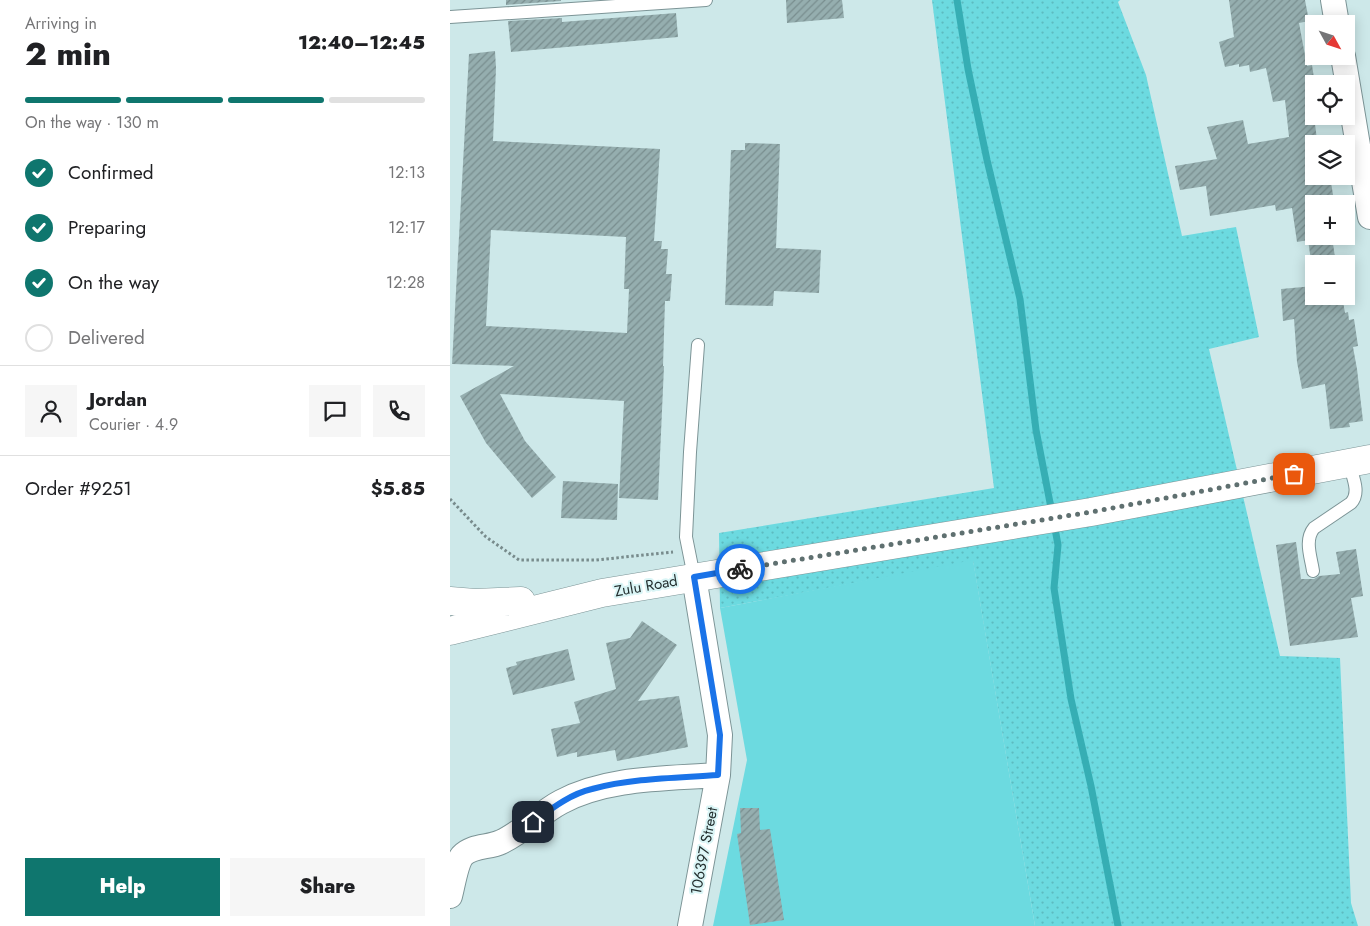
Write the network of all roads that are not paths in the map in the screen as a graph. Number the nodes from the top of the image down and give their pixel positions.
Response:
1 (706, 0) edge
2 (1333, 0) edge
3 (1336, 15) edge
4 (450, 17) edge
5 (1345, 65) edge
6 (1370, 217) edge
7 (698, 345) dead end
8 (1360, 461) edge
9 (1313, 571) dead end
10 (694, 577) junction
11 (602, 593) junction
12 (450, 601) edge
13 (450, 631) edge
14 (718, 775) junction
15 (450, 896) edge
16 (690, 926) edge

1 - 4 lane
2 - 3 street
5 - 6 street
7 - 10 lane
8 - 9 lane
8 - 10 street, Zulu Road
10 - 11 street, Zulu Road
10 - 14 street, 106397 Street
11 - 12 street, Zulu Road
11 - 13 street, Zulu Road
14 - 15 street
14 - 16 street, 106397 Street

